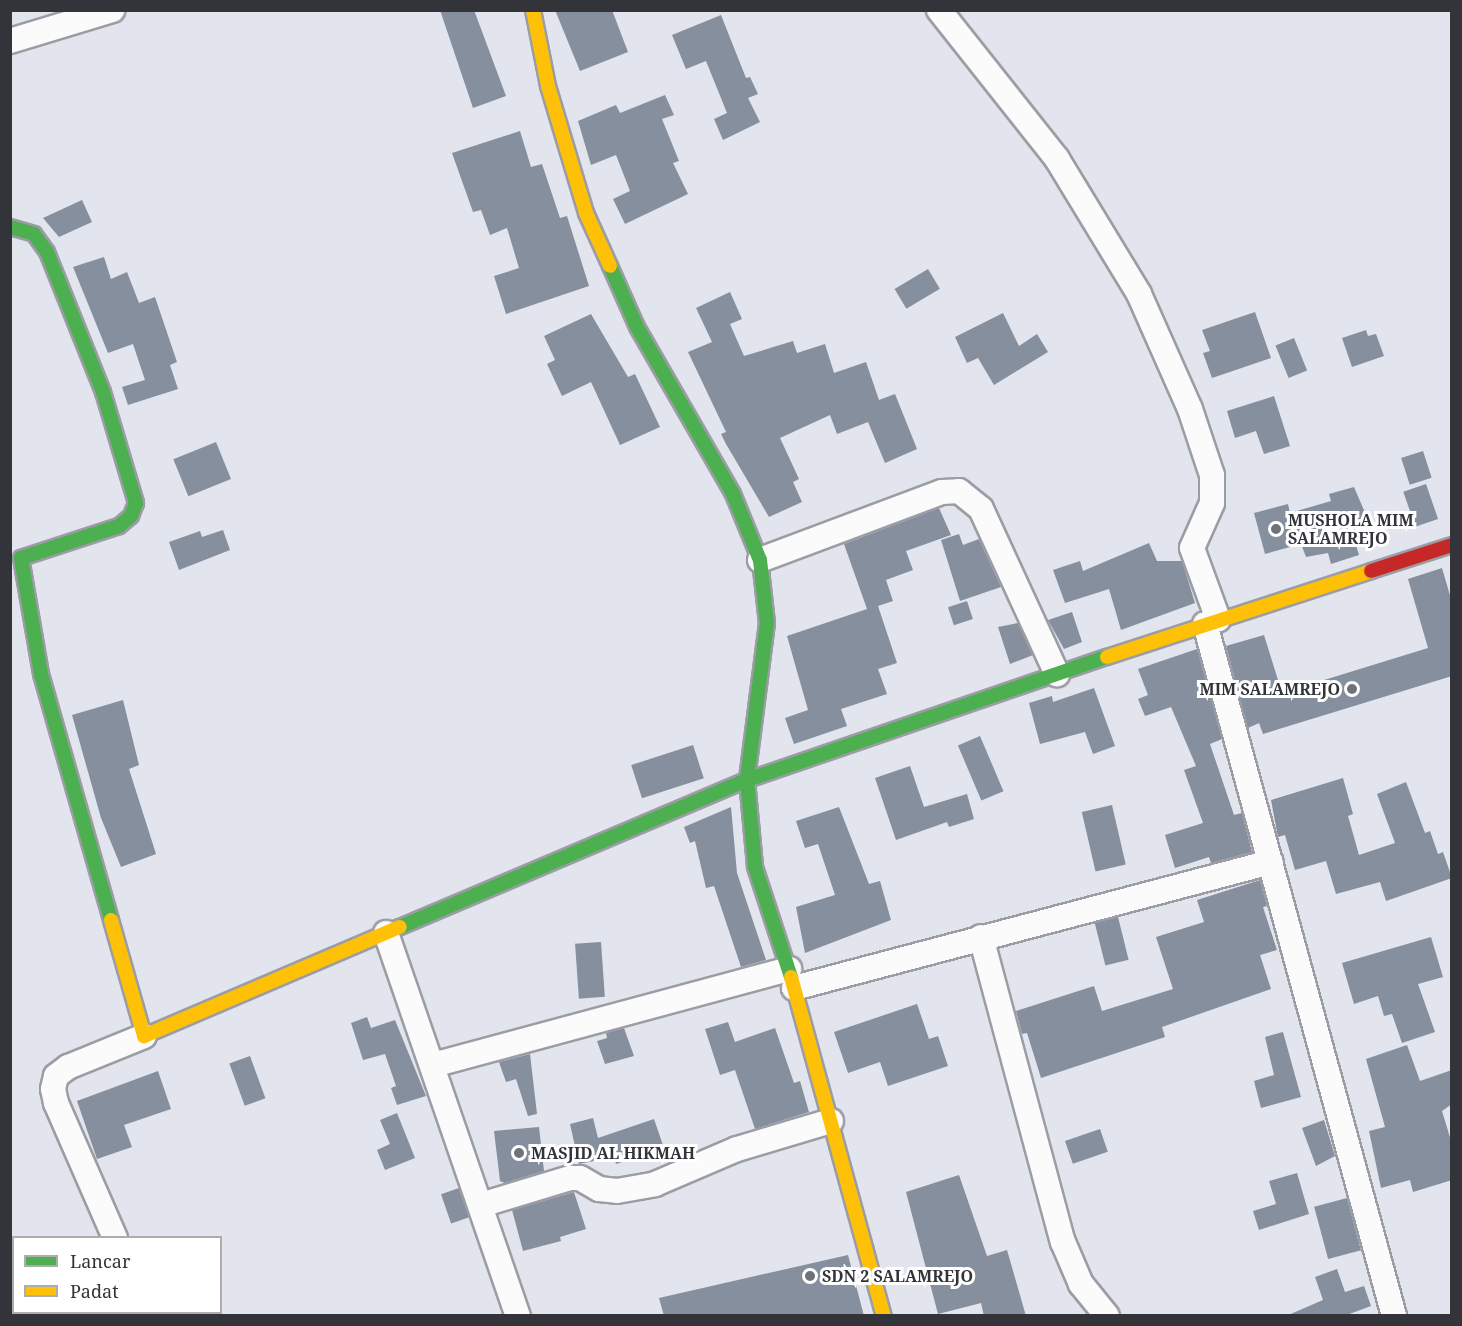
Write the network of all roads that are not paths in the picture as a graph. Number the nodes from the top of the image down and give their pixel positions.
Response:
1 (112, 10) edge
2 (533, 10) edge
3 (939, 10) edge
4 (10, 41) edge
5 (10, 227) edge
6 (1452, 545) edge
7 (16, 554) edge
8 (760, 560) junction
9 (1211, 621) junction
10 (1057, 674) junction
11 (747, 780) junction
12 (1271, 862) junction
13 (386, 933) junction
14 (981, 937) junction
15 (791, 978) junction
16 (144, 1036) junction
17 (433, 1065) junction
18 (831, 1121) junction
19 (481, 1205) junction
20 (114, 1236) edge
21 (518, 1316) edge
22 (884, 1316) edge
23 (1107, 1316) edge
24 (1394, 1316) edge

1 - 4 street
2 - 8 street
3 - 9 street
5 - 7 street
6 - 9 street
7 - 16 street
8 - 10 street
8 - 11 street
9 - 10 street
9 - 12 street
10 - 11 street
11 - 13 street
11 - 15 street
12 - 14 street
12 - 24 street
13 - 16 street
13 - 17 street
14 - 15 street
14 - 23 street
15 - 17 street
15 - 18 street
16 - 20 street
17 - 19 street
18 - 19 street
18 - 22 street
19 - 21 street

